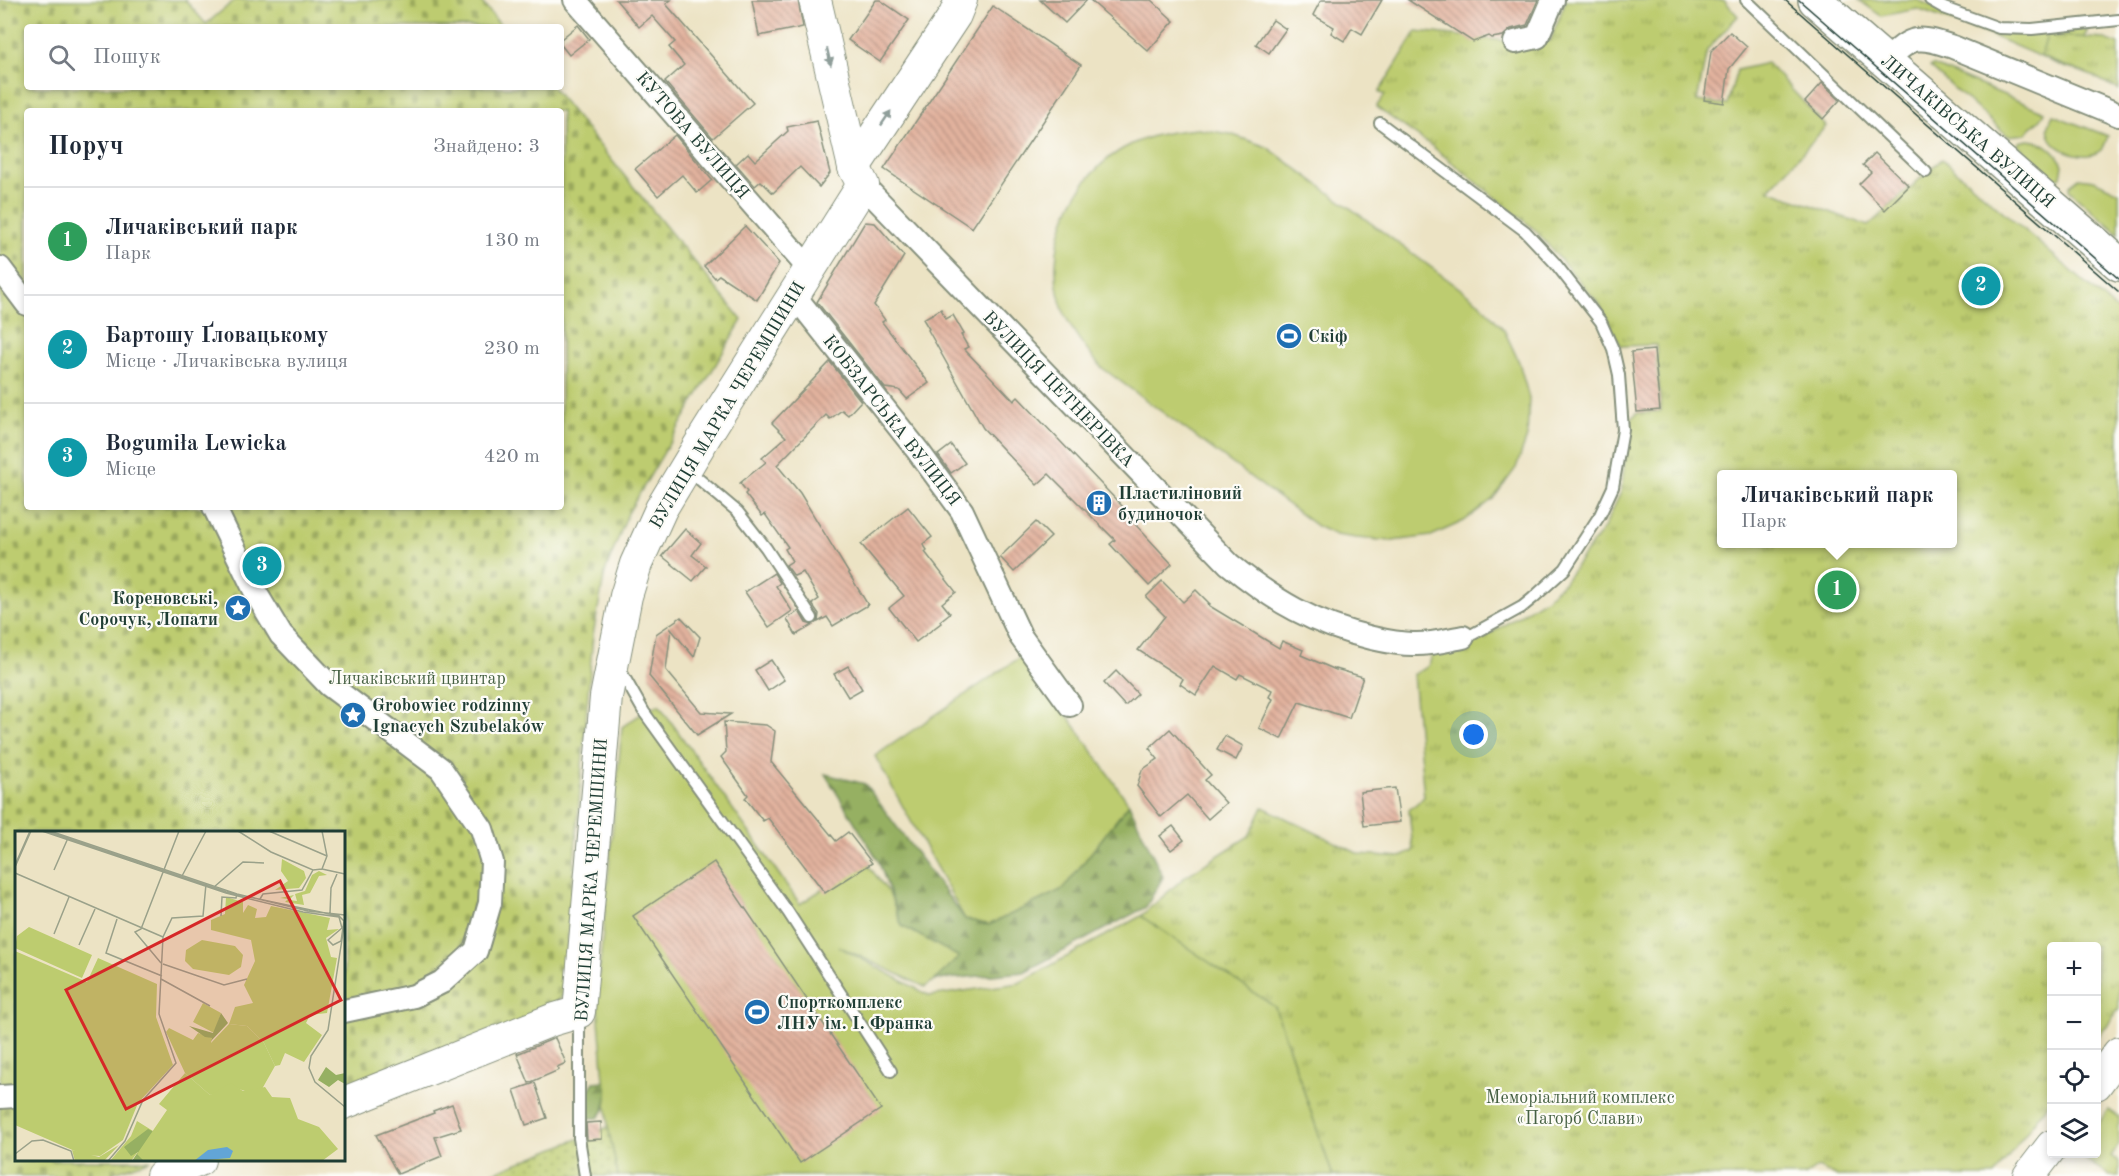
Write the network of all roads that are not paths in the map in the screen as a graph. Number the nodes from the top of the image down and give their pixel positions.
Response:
1 (575, 0) edge
2 (816, 0) edge
3 (961, 0) edge
4 (1553, 0) edge
5 (1746, 0) edge
6 (1815, 0) edge
7 (1930, 0) edge
8 (2119, 20) edge
9 (1515, 42) dead end
10 (1887, 61) junction
11 (2119, 115) edge
12 (1380, 123) dead end
13 (1926, 172) dead end
14 (858, 176) junction
15 (2119, 264) edge
16 (0, 268) edge
17 (802, 283) junction
18 (24, 300) edge
19 (686, 468) junction
20 (214, 510) edge
21 (812, 618) dead end
22 (1463, 637) joint
23 (613, 654) junction
24 (1070, 705) dead end
25 (345, 1011) edge
26 (579, 1012) junction
27 (2119, 1053) edge
28 (891, 1071) dead end
29 (2101, 1078) edge
30 (15, 1096) edge
31 (0, 1097) edge
32 (345, 1102) edge
33 (2047, 1153) edge
34 (197, 1161) edge
35 (162, 1176) edge
36 (585, 1176) edge
37 (2029, 1176) edge

1 - 17 street, КУТОВА ВУЛИЦЯ
2 -> 14 street
14 -> 3 street, ВУЛИЦЯ МАРКА ЧЕРЕМШИНИ
4 - 9 street
5 - 13 lane
6 - 10 main road, ЛИЧАКІВСЬКА ВУЛИЦЯ
7 - 8 lane
10 - 11 street
10 - 15 main road, ЛИЧАКІВСЬКА ВУЛИЦЯ
12 - 22 lane
14 - 17 street, ВУЛИЦЯ МАРКА ЧЕРЕМШИНИ
14 - 22 street, ВУЛИЦЯ ЦЕТНЕРІВКА
16 - 18 street
17 - 19 street, ВУЛИЦЯ МАРКА ЧЕРЕМШИНИ
17 - 24 street, КОБЗАРСЬКА ВУЛИЦЯ
19 - 21 lane
19 - 23 street, ВУЛИЦЯ МАРКА ЧЕРЕМШИНИ
20 - 25 street
23 - 26 street, ВУЛИЦЯ МАРКА ЧЕРЕМШИНИ
23 - 28 lane
26 - 32 street
26 - 36 lane, ВУЛИЦЯ МАРКА ЧЕРЕМШИНИ
27 - 29 street
30 - 31 street
33 - 37 street
34 - 35 street

